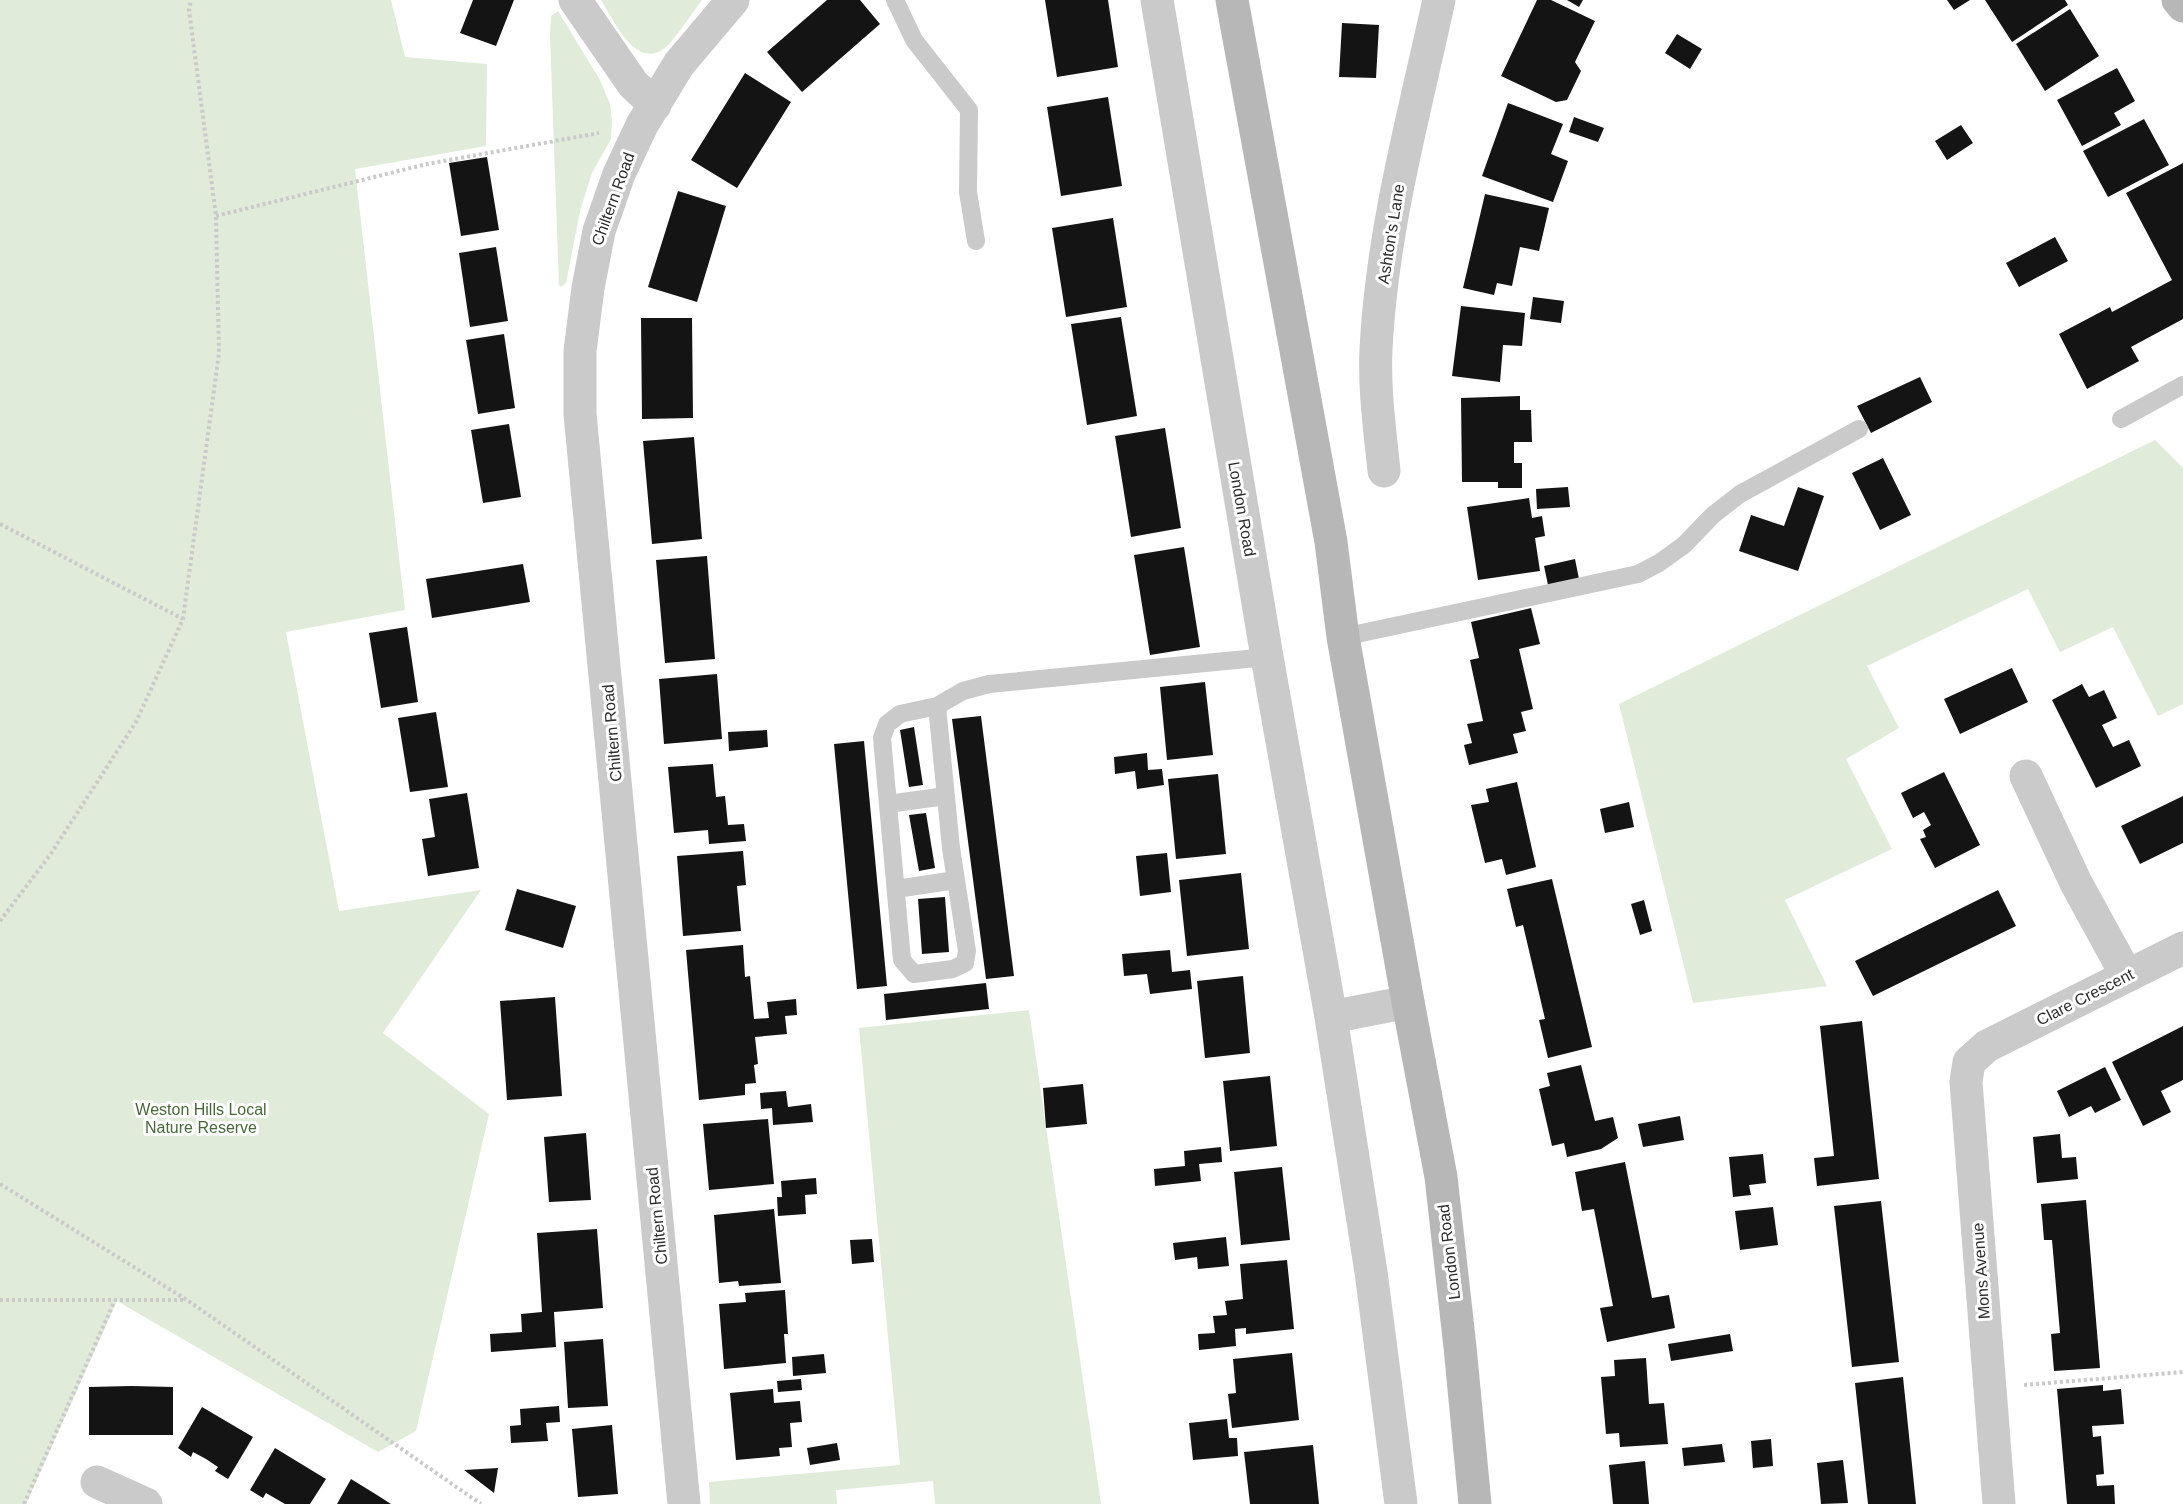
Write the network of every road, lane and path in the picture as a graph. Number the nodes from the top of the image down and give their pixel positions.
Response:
1 (191, 0) edge
2 (574, 0) edge
3 (734, 0) edge
4 (895, 0) edge
5 (1157, 0) edge
6 (1232, 0) edge
7 (1439, 0) edge
8 (2178, 0) edge
9 (2183, 6) edge
10 (648, 115) junction
11 (216, 216) junction
12 (976, 241) dead end
13 (2183, 385) edge
14 (2121, 419) dead end
15 (1859, 429) dead end
16 (1384, 471) dead end
17 (0, 525) edge
18 (183, 619) junction
19 (1343, 637) junction
20 (1267, 657) junction
21 (937, 706) junction
22 (2026, 776) dead end
23 (946, 796) junction
24 (888, 804) junction
25 (956, 880) junction
26 (896, 889) junction
27 (0, 921) edge
28 (2183, 948) edge
29 (2127, 976) junction
30 (1408, 1002) junction
31 (1331, 1017) junction
32 (1987, 1046) joint
33 (0, 1184) edge
34 (0, 1300) edge
35 (115, 1300) junction
36 (187, 1300) junction
37 (2183, 1372) edge
38 (1990, 1388) junction
39 (97, 1482) dead end
40 (24, 1504) edge
41 (146, 1504) edge
42 (481, 1504) edge
43 (684, 1504) edge
44 (1401, 1504) edge
45 (1475, 1504) edge
46 (1999, 1504) edge

1 - 11 path
2 - 10 street
3 - 10 street, Chiltern Road
4 - 12 lane
5 - 20 street, London Road
6 - 19 main road, London Road
7 - 16 street, Ashton's Lane
8 - 9 main road
10 - 11 path
10 - 43 street, Chiltern Road
11 - 18 path
13 - 14 lane
15 - 19 lane
17 - 18 path
18 - 27 path
19 - 30 main road, London Road
20 - 21 lane
20 - 31 street, London Road
21 - 23 lane
21 - 24 lane
22 - 29 street
23 - 24 lane
23 - 25 lane
24 - 26 lane
25 - 26 lane
25 - 26 lane
28 - 29 street, Clare Crescent
29 - 32 street, Clare Crescent
30 - 31 street
30 - 45 main road, London Road
31 - 44 street, London Road
32 - 38 street, Mons Avenue
33 - 36 path
34 - 35 path
35 - 36 path
35 - 40 path
36 - 42 path
37 - 38 path
38 - 46 street, Mons Avenue
39 - 41 street

